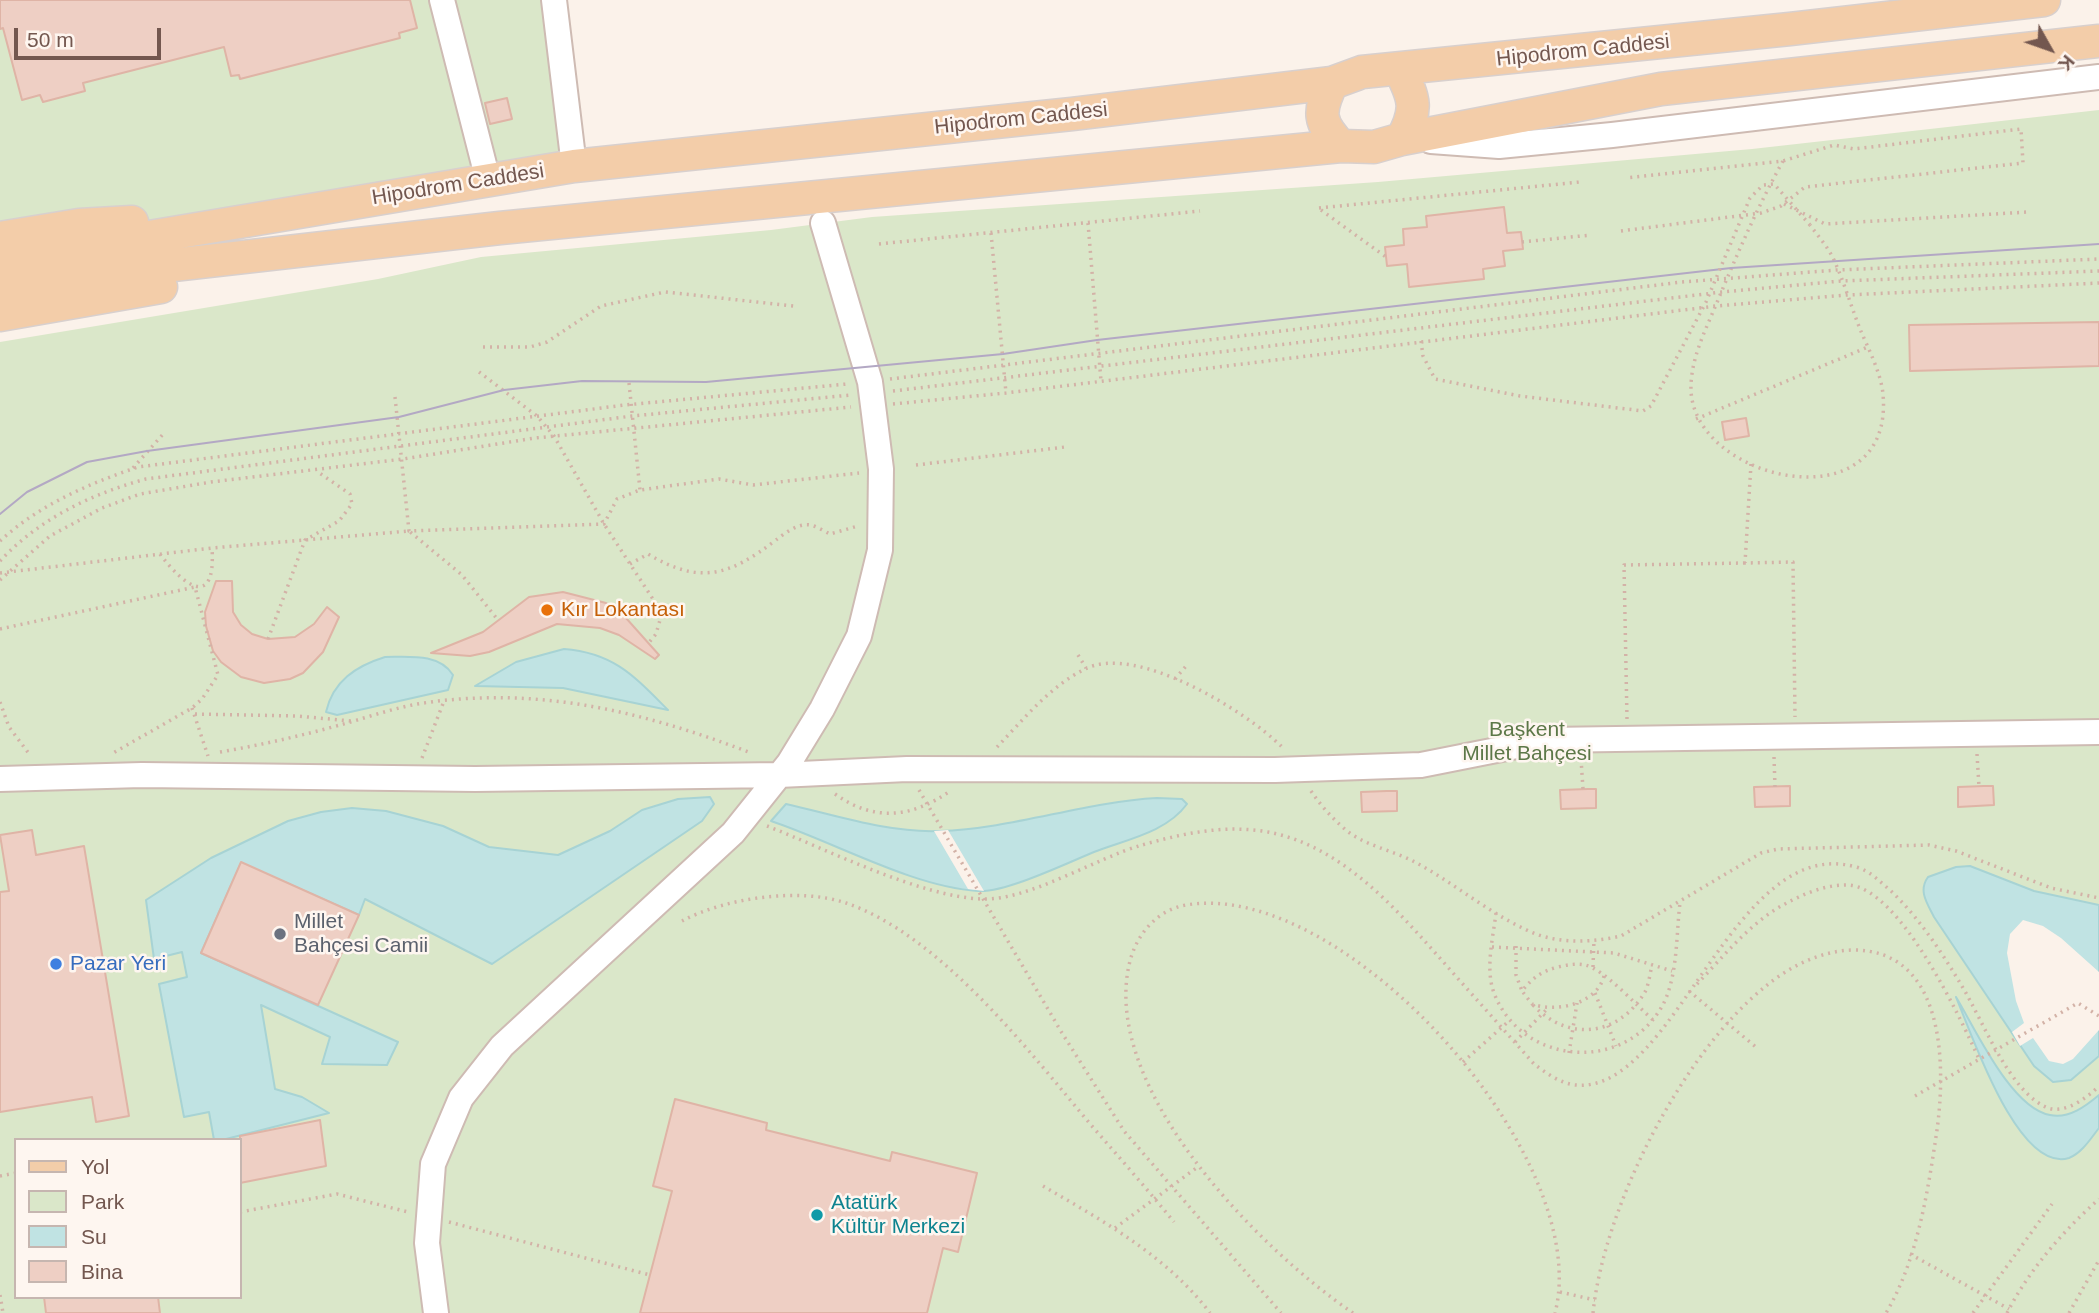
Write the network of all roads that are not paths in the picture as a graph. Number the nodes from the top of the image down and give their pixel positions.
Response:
1 (442, 0) edge
2 (554, 0) edge
3 (2044, 0) edge
4 (2099, 41) edge
5 (1400, 70) junction
6 (2099, 77) edge
7 (1332, 83) junction
8 (1402, 139) junction
9 (1341, 146) junction
10 (574, 166) junction
11 (488, 180) junction
12 (294, 210) junction
13 (823, 223) dead end
14 (0, 238) edge
15 (292, 254) junction
16 (106, 259) junction
17 (0, 262) edge
18 (0, 289) edge
19 (0, 315) edge
20 (2099, 732) edge
21 (779, 775) junction
22 (0, 779) edge
23 (436, 1313) edge

1 - 11 street
2 - 10 street
3 - 5 main road, Hipodrom Caddesi
4 - 8 main road, Hipodrom Caddesi
5 - 7 main road, Hipodrom Caddesi
5 - 8 main road
6 - 8 street, Hipodrom Caddesi
7 - 9 main road
7 - 10 main road, Hipodrom Caddesi
8 - 9 main road, Hipodrom Caddesi
9 - 15 main road, Hipodrom Caddesi
10 - 11 main road, Hipodrom Caddesi
11 - 12 main road, Hipodrom Caddesi
12 - 14 main road
12 - 16 main road, Hipodrom Caddesi
13 - 21 street
15 - 16 main road, Hipodrom Caddesi
15 - 19 main road
16 - 17 main road, Hipodrom Caddesi
16 - 18 main road, Hipodrom Caddesi
20 - 21 street
21 - 22 street
21 - 23 street

